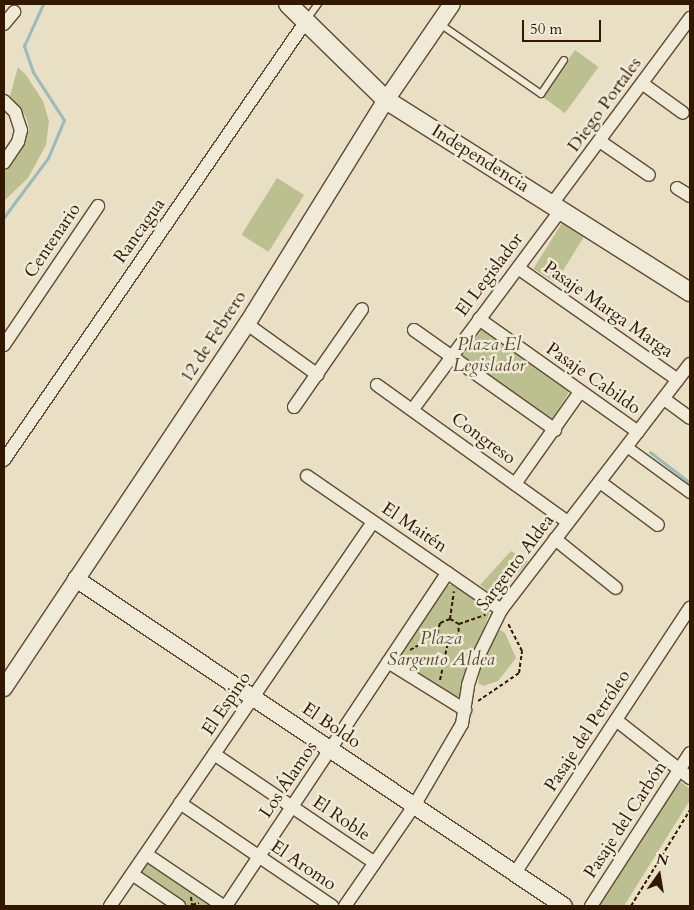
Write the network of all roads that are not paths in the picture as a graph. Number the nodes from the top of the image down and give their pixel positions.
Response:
1 (288, 4) edge
2 (318, 4) edge
3 (452, 4) edge
4 (14, 12) dead end
5 (306, 21) junction
6 (439, 23) junction
7 (688, 23) edge
8 (4, 24) edge
9 (564, 60) dead end
10 (643, 84) junction
11 (386, 100) junction
12 (4, 102) edge
13 (683, 113) dead end
14 (601, 142) junction
15 (4, 163) edge
16 (649, 175) dead end
17 (677, 188) dead end
18 (690, 196) edge
19 (98, 206) dead end
20 (556, 207) junction
21 (518, 268) junction
22 (690, 292) edge
23 (362, 310) dead end
24 (479, 319) junction
25 (247, 324) junction
26 (414, 330) dead end
27 (4, 345) edge
28 (451, 357) junction
29 (690, 364) edge
30 (318, 375) junction
31 (678, 380) junction
32 (376, 385) dead end
33 (580, 392) junction
34 (664, 399) junction
35 (294, 407) dead end
36 (412, 408) junction
37 (690, 418) edge
38 (554, 430) junction
39 (638, 432) junction
40 (627, 447) junction
41 (4, 460) edge
42 (307, 476) dead end
43 (600, 482) junction
44 (515, 484) junction
45 (690, 493) edge
46 (373, 522) junction
47 (568, 522) junction
48 (658, 525) dead end
49 (555, 539) junction
50 (452, 575) junction
51 (76, 579) junction
52 (616, 588) dead end
53 (690, 608) edge
54 (501, 610) junction
55 (388, 662) junction
56 (4, 688) edge
57 (253, 698) junction
58 (465, 710) junction
59 (616, 720) junction
60 (330, 749) junction
61 (214, 754) junction
62 (690, 754) edge
63 (680, 770) junction
64 (690, 778) edge
65 (180, 803) junction
66 (414, 806) junction
67 (292, 807) junction
68 (146, 854) junction
69 (259, 857) junction
70 (375, 863) junction
71 (515, 873) junction
72 (132, 874) junction
73 (110, 906) edge
74 (188, 906) edge
75 (225, 906) edge
76 (332, 906) edge
77 (345, 906) edge
78 (564, 906) edge
79 (591, 906) edge

1 - 5 main road, Independencia
2 - 5 lane
3 - 6 street, 12 de Febrero
4 - 8 street
5 - 11 main road, Independencia
5 - 41 street, Rancagua
6 - 9 lane
6 - 11 street, 12 de Febrero
7 - 10 street, Diego Portales
10 - 13 street
10 - 14 street, Diego Portales
11 - 20 main road, Independencia
11 - 25 street, 12 de Febrero
12 - 15 street
14 - 16 street
14 - 20 street, Diego Portales
17 - 18 street
19 - 27 street, Centenario
20 - 21 street, El Legislador
20 - 22 main road, Independencia
21 - 24 street, El Legislador
21 - 31 street, Pasaje Marga Marga
23 - 30 street
24 - 28 street, El Legislador
24 - 33 street, Pasaje Cabildo
25 - 30 street
25 - 51 street, 12 de Febrero
26 - 28 street
28 - 36 street, El Legislador
28 - 38 street
29 - 31 street, Sargento Aldea
30 - 35 street
31 - 34 street, Sargento Aldea
32 - 36 street, Congreso
33 - 38 street
33 - 39 street, Pasaje Cabildo
34 - 37 street
34 - 39 street, Sargento Aldea
36 - 44 street, Congreso
38 - 44 street
39 - 40 street, Sargento Aldea
40 - 43 street, Sargento Aldea
40 - 45 street
42 - 46 street, El Maitén
43 - 47 street, Sargento Aldea
43 - 48 street
44 - 47 street, Congreso
46 - 50 street, El Maitén
46 - 57 street, El Espino
47 - 49 street, Sargento Aldea
49 - 52 street
49 - 54 street, Sargento Aldea
50 - 54 street, El Maitén
50 - 55 street, Los Álamos
51 - 56 street, 12 de Febrero
51 - 57 street, El Boldo
53 - 59 street, Pasaje del Petróleo
54 - 58 street, Sargento Aldea
55 - 58 street
55 - 60 street, Los Álamos
57 - 60 street, El Boldo
57 - 61 street, El Espino
58 - 66 street, Sargento Aldea
59 - 63 street
59 - 71 street, Pasaje del Petróleo
60 - 66 street, El Boldo
60 - 67 street, Los Álamos
61 - 65 street, El Espino
61 - 67 street, El Roble
62 - 63 street, Pasaje del Carbón
63 - 64 street
63 - 79 street, Pasaje del Carbón
65 - 68 street, El Espino
65 - 69 street, El Aromo
66 - 70 street, Sargento Aldea
66 - 71 street, El Boldo
67 - 69 street, Los Álamos
67 - 70 street, El Roble
68 - 72 street, El Espino
68 - 75 street
69 - 75 street, Los Álamos
69 - 76 street, El Aromo
70 - 77 street, Sargento Aldea
71 - 78 street, El Boldo
72 - 73 street, El Espino
72 - 74 street

